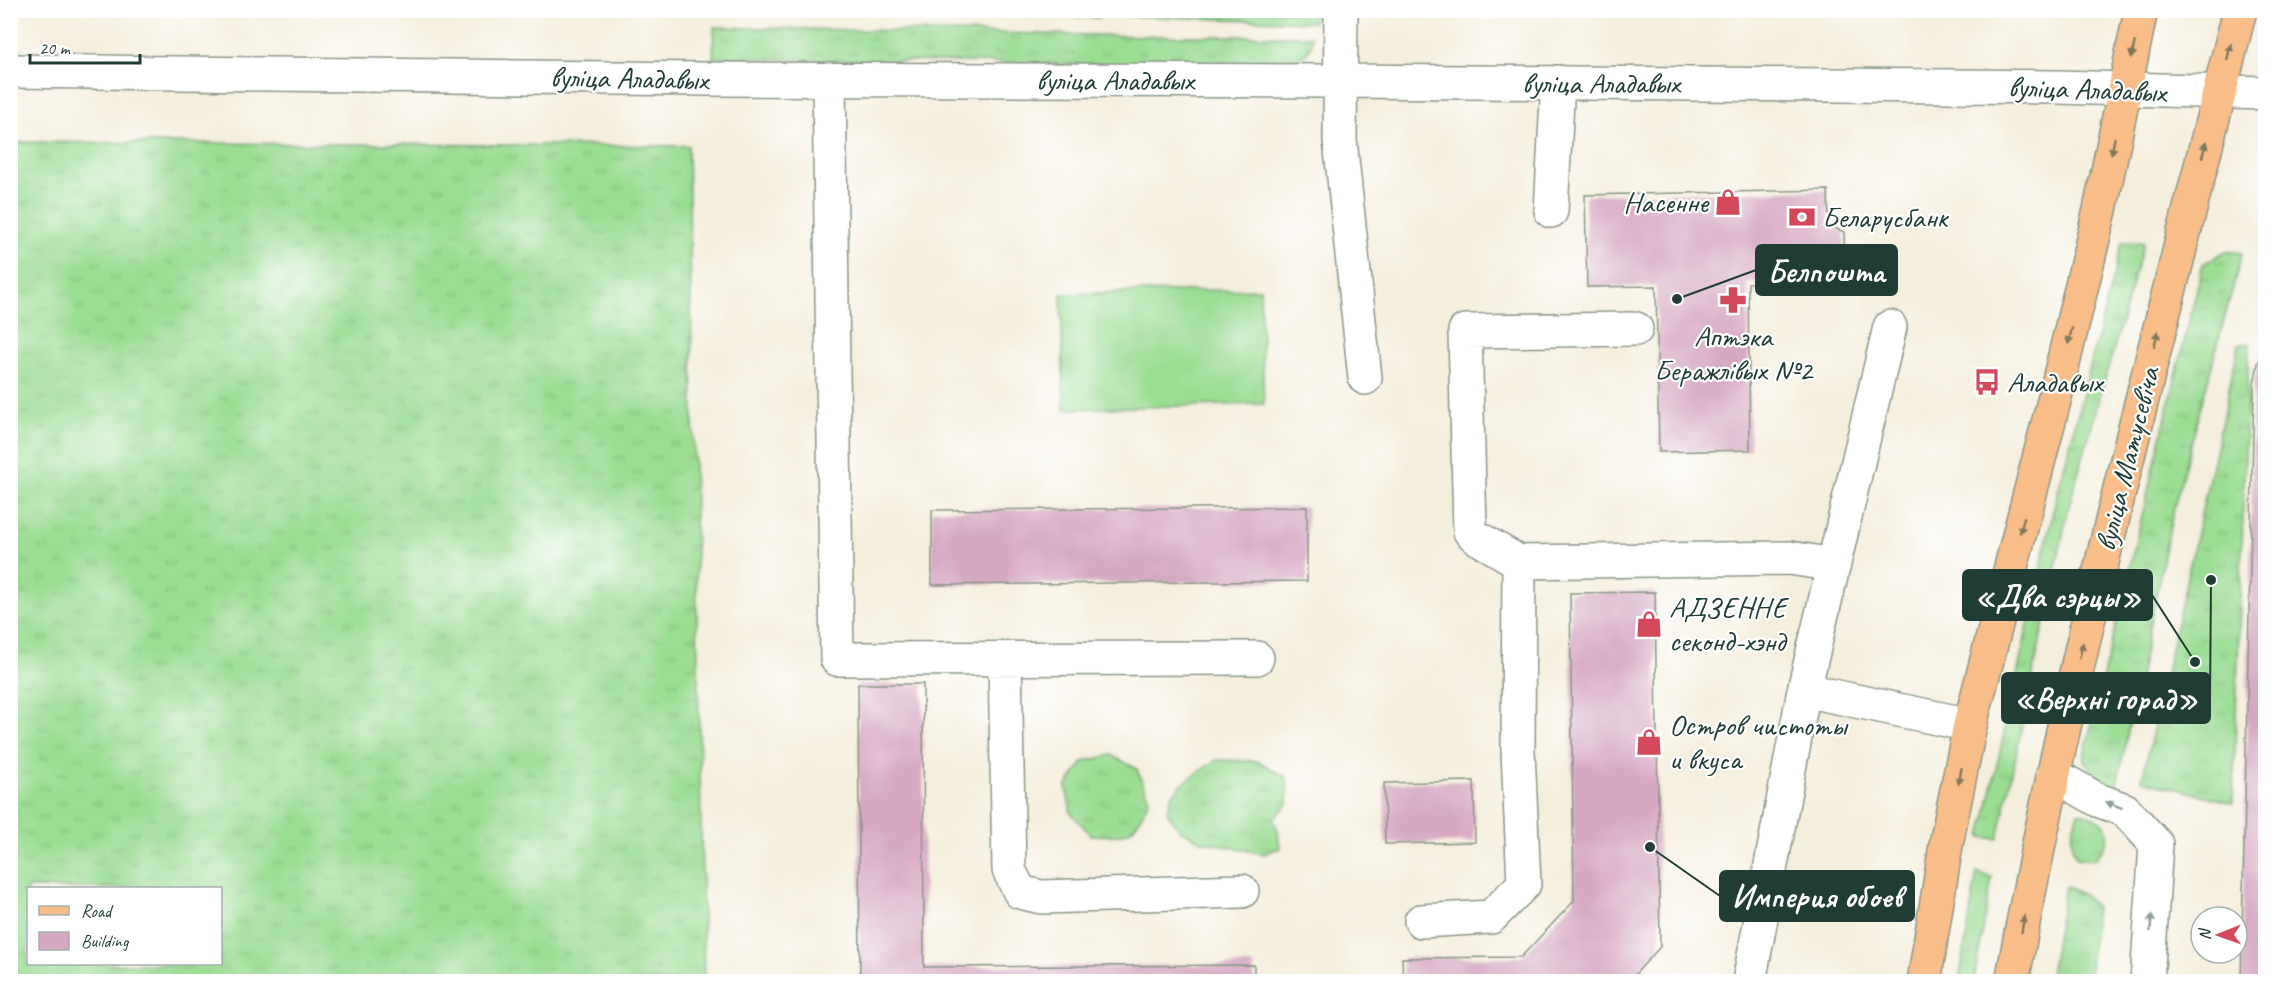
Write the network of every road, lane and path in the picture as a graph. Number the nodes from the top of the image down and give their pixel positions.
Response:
1 (1341, 10) edge
2 (2141, 10) edge
3 (2240, 10) edge
4 (10, 71) edge
5 (829, 79) junction
6 (1340, 81) junction
7 (1558, 82) junction
8 (2124, 89) junction
9 (2219, 93) junction
10 (2265, 93) edge
11 (1551, 211) dead end
12 (1890, 327) dead end
13 (1636, 329) dead end
14 (1365, 378) dead end
15 (1519, 562) junction
16 (1834, 565) junction
17 (1257, 658) dead end
18 (1005, 659) junction
19 (1804, 690) junction
20 (1970, 724) junction
21 (2053, 774) junction
22 (1242, 891) dead end
23 (1421, 921) dead end
24 (1749, 981) edge
25 (1924, 981) edge
26 (2012, 981) edge
27 (2147, 981) edge

1 - 6 street
2 -> 8 main road
9 -> 3 main road, вуліца Матусевіча
4 - 5 street, вуліца Аладавых
5 - 6 street, вуліца Аладавых
5 - 18 street
6 - 7 street, вуліца Аладавых
6 - 14 street
7 - 8 street, вуліца Аладавых
7 - 11 street
8 - 9 street, вуліца Аладавых
8 -> 20 main road
9 - 10 street, вуліца Аладавых
21 -> 9 main road, вуліца Матусевіча
12 - 16 street
13 - 15 street
15 - 16 street
15 - 23 street
16 - 19 street
17 - 18 street
18 - 22 street
19 - 20 street
19 - 24 street
20 -> 25 main road
26 -> 21 main road, вуліца Матусевіча
27 -> 21 street

